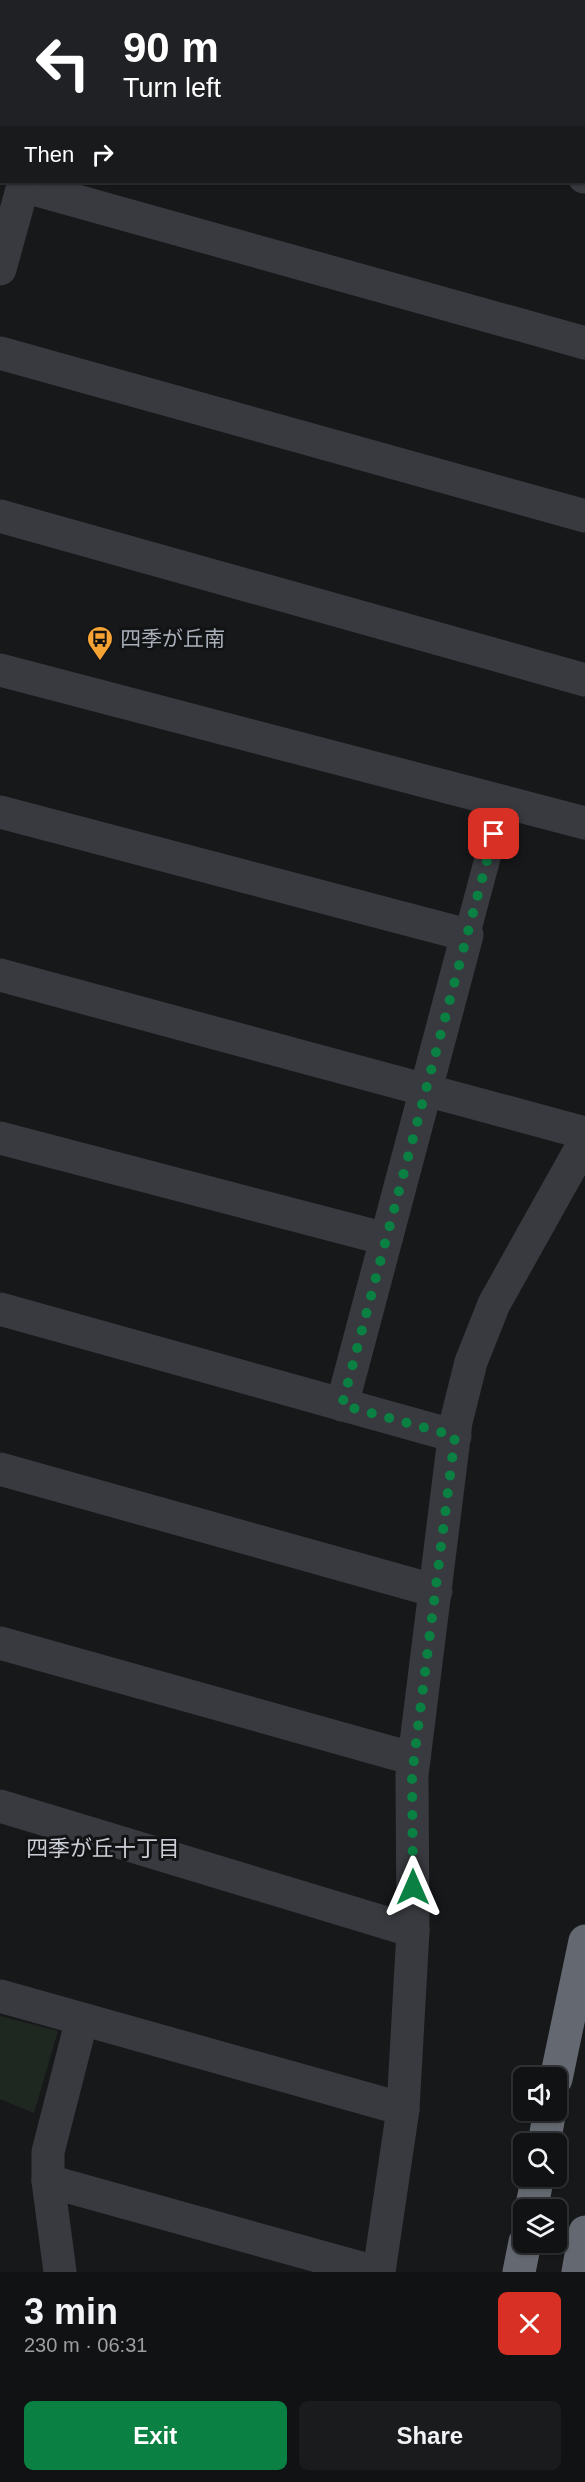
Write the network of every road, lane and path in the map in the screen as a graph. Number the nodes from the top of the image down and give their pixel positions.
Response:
1 (23, 184) edge
2 (0, 269) edge
3 (585, 343) edge
4 (0, 353) edge
5 (0, 516) edge
6 (585, 516) edge
7 (0, 670) edge
8 (585, 680) edge
9 (0, 812) edge
10 (585, 823) edge
11 (494, 834) dead end
12 (467, 935) junction
13 (0, 975) edge
14 (426, 1090) junction
15 (585, 1133) edge
16 (0, 1138) edge
17 (386, 1239) junction
18 (0, 1309) edge
19 (342, 1405) junction
20 (455, 1436) junction
21 (0, 1470) edge
22 (436, 1591) junction
23 (0, 1643) edge
24 (414, 1759) junction
25 (0, 1806) edge
26 (413, 1931) junction
27 (585, 1941) edge
28 (0, 1996) edge
29 (82, 2019) junction
30 (559, 2067) edge
31 (404, 2109) junction
32 (48, 2181) junction
33 (585, 2232) edge
34 (523, 2253) edge
35 (60, 2272) edge
36 (377, 2272) edge
37 (519, 2272) edge
38 (578, 2272) edge

1 - 2 street
1 - 3 street
4 - 6 street
5 - 8 street
7 - 10 street
9 - 12 street
11 - 12 street
12 - 14 street
13 - 14 street
14 - 15 street
14 - 17 street
15 - 20 street
16 - 17 street
17 - 19 street
18 - 19 street
19 - 20 street
20 - 22 street
21 - 22 street
22 - 24 street
23 - 24 street
24 - 26 street
25 - 26 street
26 - 31 street
27 - 30 highway
28 - 29 street
29 - 31 street
29 - 32 street
31 - 36 street
32 - 35 street
32 - 36 street
33 - 38 highway
34 - 37 highway

